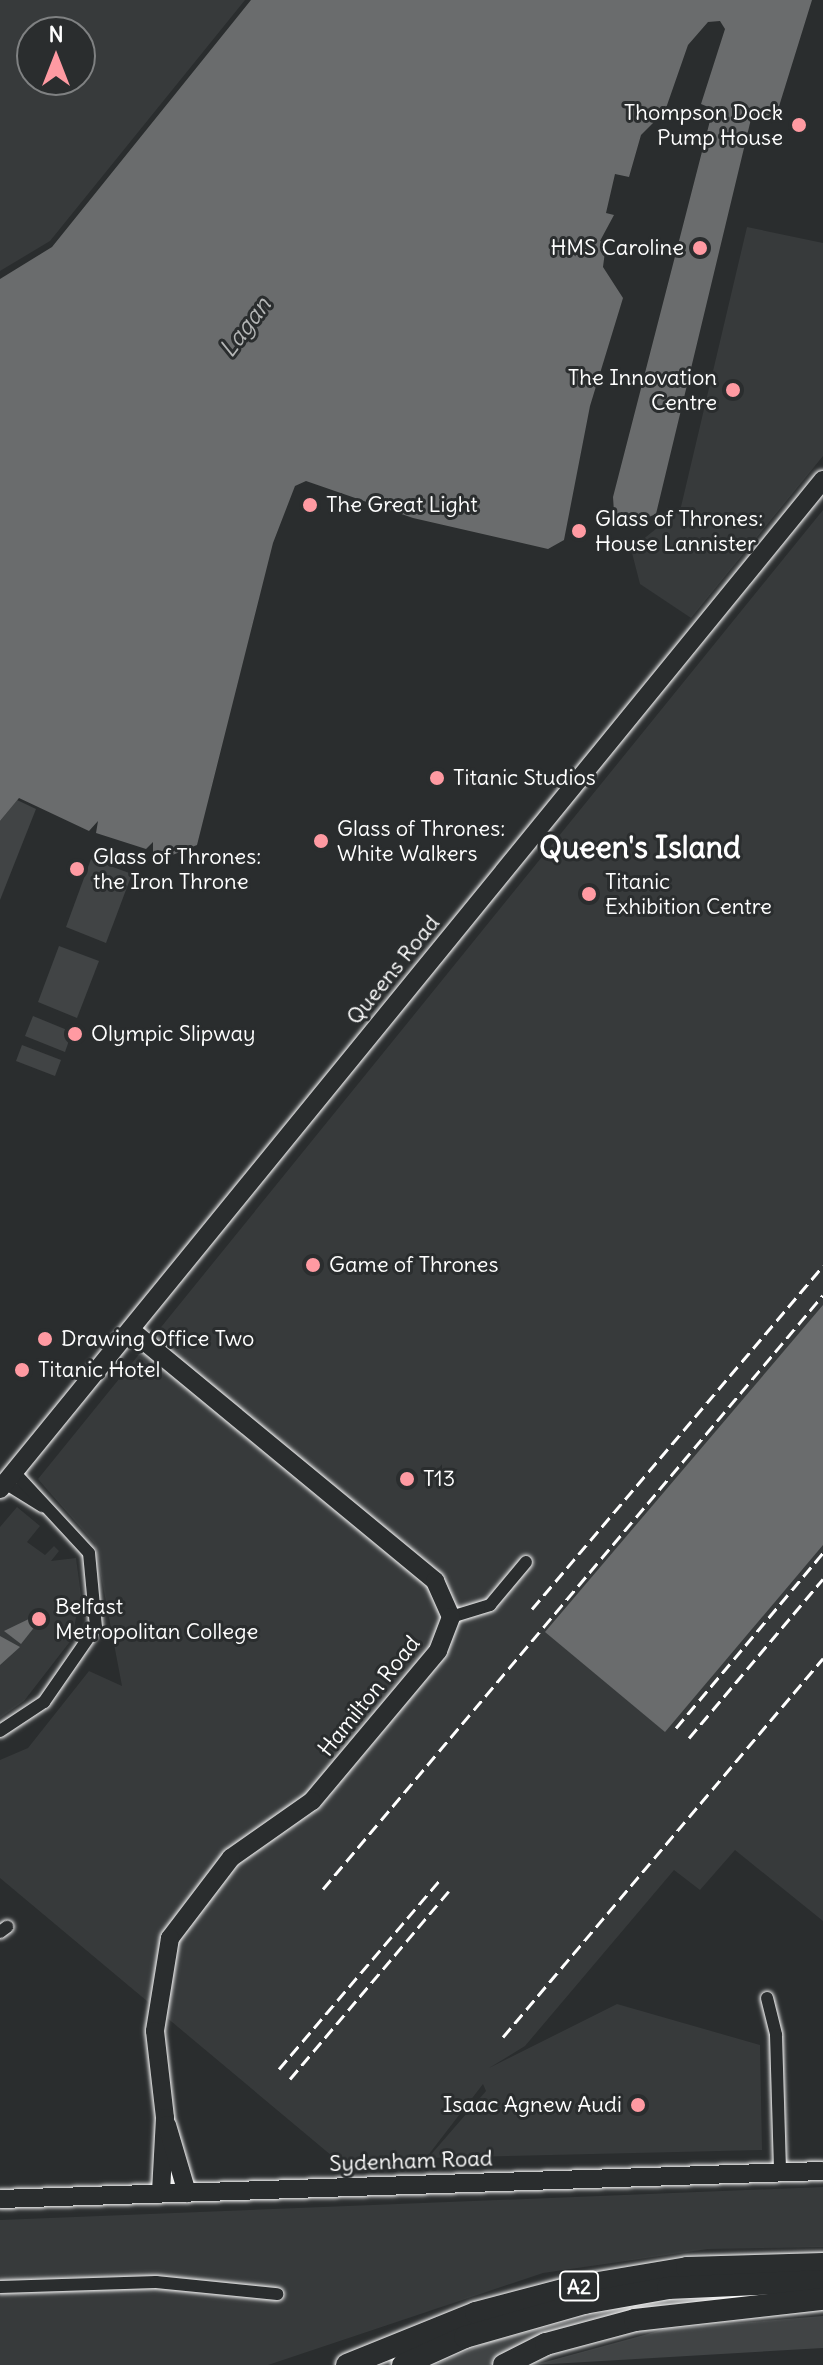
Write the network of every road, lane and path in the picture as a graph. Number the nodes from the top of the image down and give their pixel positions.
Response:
1 (823, 480) edge
2 (132, 1331) junction
3 (7, 1481) edge
4 (526, 1562) dead end
5 (451, 1617) junction
6 (0, 1731) edge
7 (767, 1998) dead end
8 (165, 2118) junction
9 (823, 2171) edge
10 (780, 2173) junction
11 (161, 2193) junction
12 (187, 2193) junction
13 (0, 2199) edge
14 (823, 2264) edge
15 (823, 2281) edge
16 (0, 2287) edge
17 (277, 2294) dead end
18 (823, 2299) edge
19 (347, 2365) edge
20 (403, 2365) edge
21 (504, 2365) edge

1 - 2 street, Queens Road
2 - 3 street, Queens Road
2 - 5 street
3 - 6 street
4 - 5 street
5 - 8 street, Hamilton Road
7 - 10 street
8 - 11 street, Hamilton Road
8 - 12 street, Hamilton Road
9 - 10 street, Sydenham Road
10 - 12 street, Sydenham Road
11 - 12 street, Sydenham Road
11 - 13 street, Sydenham Road
14 - 19 highway, A2
15 - 20 highway
16 - 17 street
18 - 21 highway, A2

